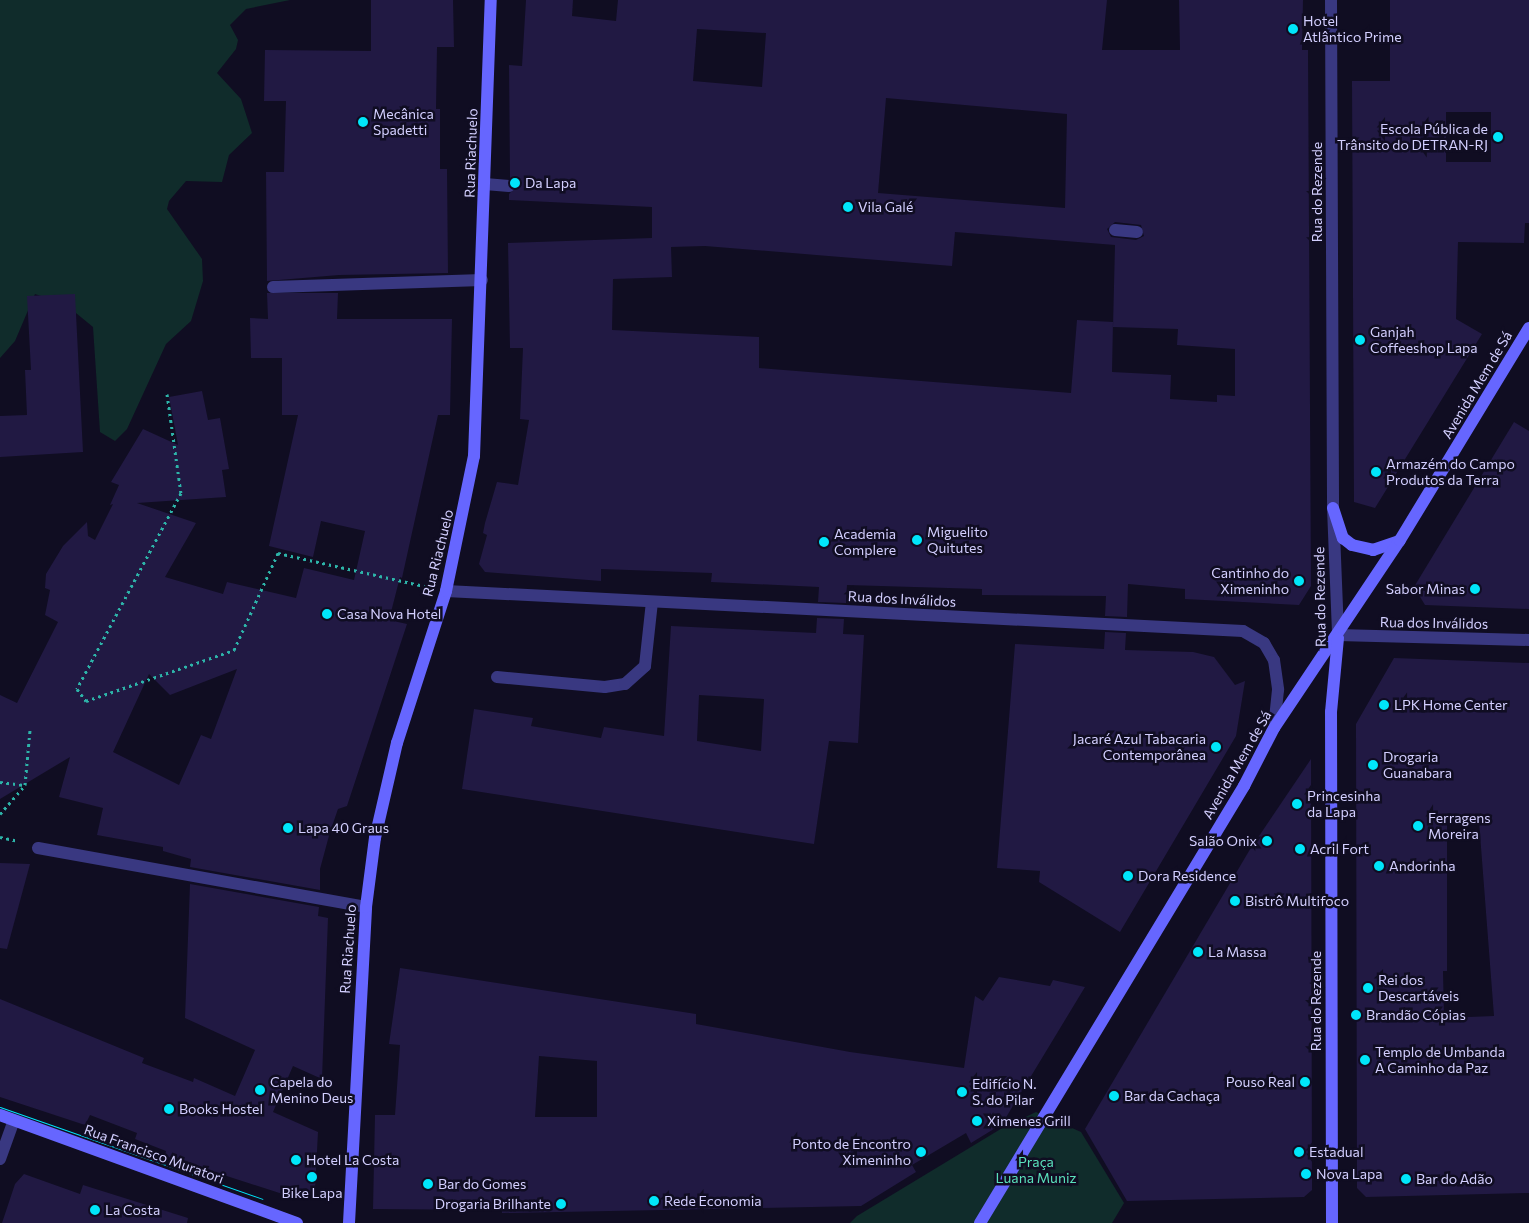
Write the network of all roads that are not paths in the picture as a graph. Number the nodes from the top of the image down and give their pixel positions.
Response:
1 (491, 0) edge
2 (1331, 0) edge
3 (485, 184) junction
4 (510, 186) dead end
5 (1116, 230) dead end
6 (1137, 232) dead end
7 (482, 280) junction
8 (273, 287) dead end
9 (1529, 328) edge
10 (1333, 508) junction
11 (1400, 540) junction
12 (446, 591) junction
13 (652, 602) junction
14 (1338, 635) junction
15 (1529, 640) edge
16 (497, 677) dead end
17 (1274, 728) junction
18 (38, 848) dead end
19 (366, 907) junction
20 (0, 1115) edge
21 (14, 1120) junction
22 (0, 1159) edge
23 (297, 1223) edge
24 (349, 1223) edge
25 (980, 1223) edge
26 (1332, 1223) edge

1 - 3 main road, Rua Riachuelo
2 - 10 street, Rua do Rezende
3 - 4 street
3 - 7 main road, Rua Riachuelo
5 - 6 street
7 - 8 street
7 - 12 main road, Rua Riachuelo
9 - 11 main road, Avenida Mem de Sá
10 - 11 main road
10 - 14 street, Rua do Rezende
11 - 14 main road, Avenida Mem de Sá
12 - 13 street, Rua dos Inválidos
12 - 19 main road, Rua Riachuelo
13 - 16 street
13 - 17 street, Rua dos Inválidos
14 - 15 street, Rua dos Inválidos
14 - 17 main road, Avenida Mem de Sá
14 - 26 main road, Rua do Rezende
17 - 25 main road, Avenida Mem de Sá
18 - 19 street
19 - 24 main road, Rua Riachuelo
20 - 21 main road, Rua Francisco Muratori
21 - 22 street
21 - 23 main road, Rua Francisco Muratori

